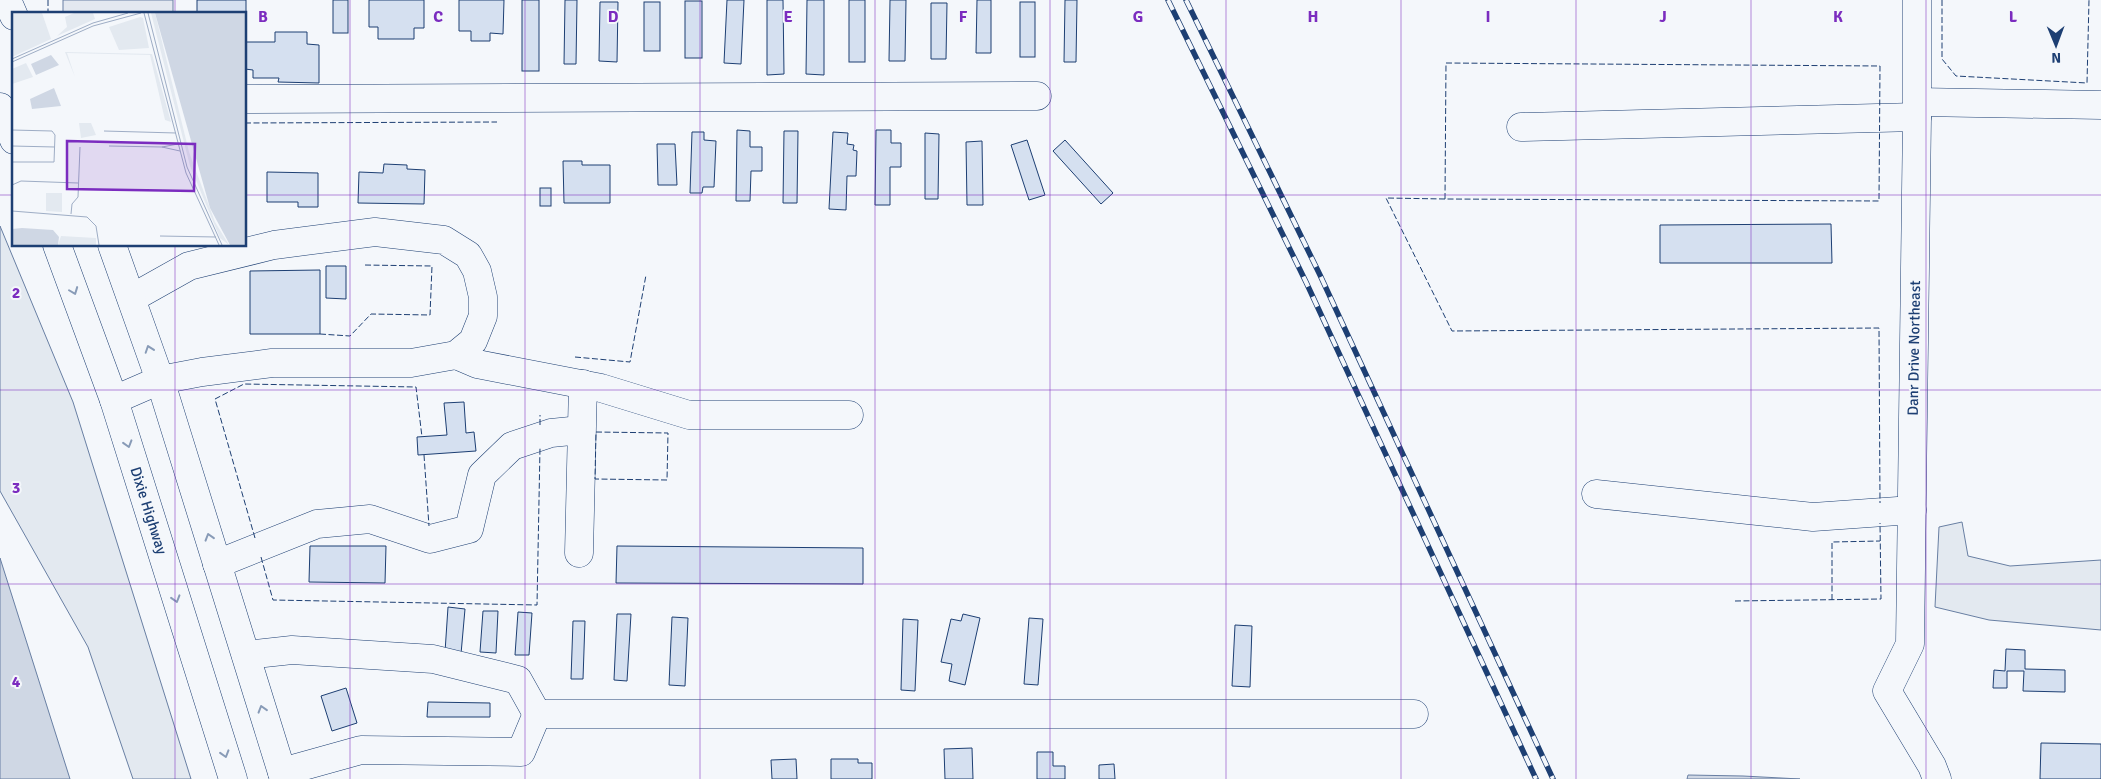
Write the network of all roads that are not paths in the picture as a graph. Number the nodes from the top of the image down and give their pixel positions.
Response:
1 (7, 0) edge
2 (1917, 0) edge
3 (12, 12) edge
4 (1037, 96) dead end
5 (246, 98) edge
6 (2101, 105) edge
7 (0, 107) edge
8 (1917, 110) junction
9 (1521, 127) dead end
10 (12, 135) edge
11 (57, 246) edge
12 (112, 246) edge
13 (132, 298) junction
14 (456, 355) junction
15 (160, 380) junction
16 (583, 384) junction
17 (114, 400) junction
18 (849, 415) dead end
19 (581, 430) junction
20 (1596, 494) dead end
21 (1912, 510) junction
22 (579, 553) dead end
23 (217, 564) junction
24 (246, 655) junction
25 (536, 714) junction
26 (1414, 714) dead end
27 (283, 776) edge
28 (233, 779) edge
29 (1937, 779) edge

1 - 3 street
2 - 8 street, Danr Drive Northeast
4 - 5 street
6 - 8 street
7 - 10 street
8 - 9 street
8 - 21 street, Danr Drive Northeast
11 -> 17 street, Dixie Highway
12 - 13 street
13 - 14 street
15 -> 13 street
14 - 15 street
14 - 16 street
15 - 17 street
23 -> 15 street
16 - 18 street
16 - 19 street
17 -> 28 street, Dixie Highway
19 - 22 street
19 - 23 street
20 - 21 street
21 - 29 street, Danr Drive Northeast
23 - 24 street
24 - 25 street
27 -> 24 street
25 - 26 street
25 - 27 street

